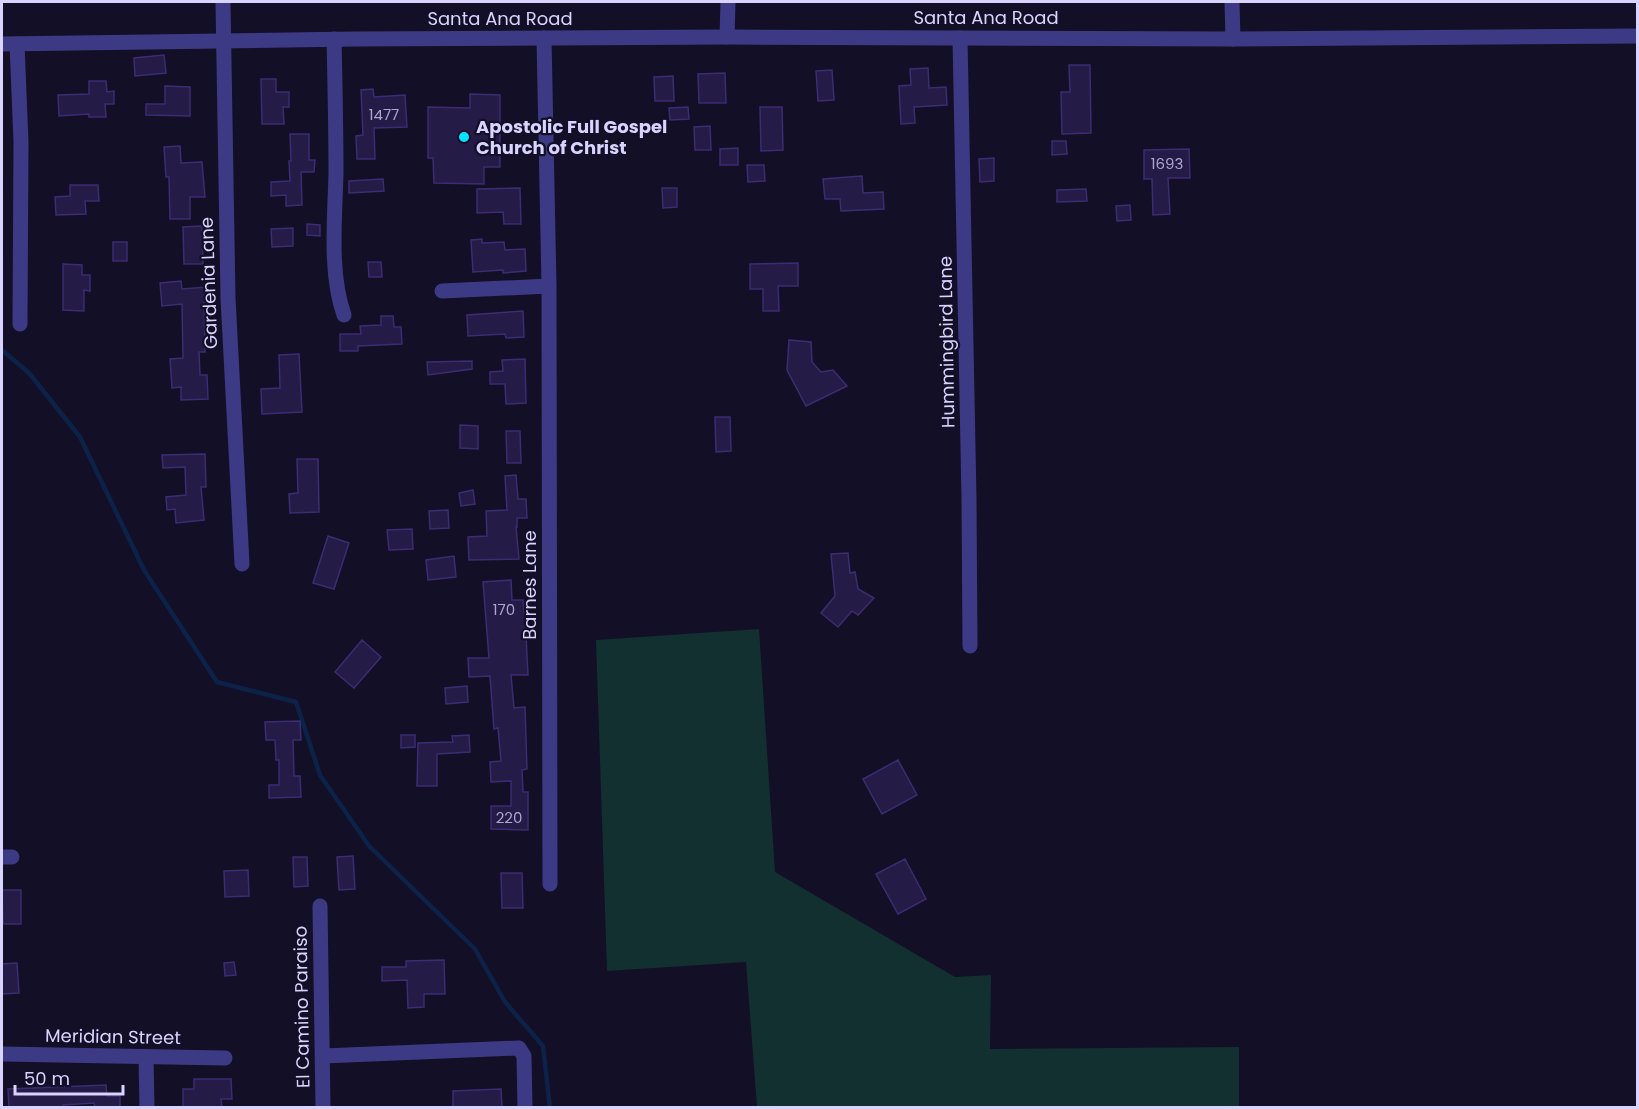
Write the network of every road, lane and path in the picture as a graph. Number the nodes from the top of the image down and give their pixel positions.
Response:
1 (224, 2) edge
2 (728, 2) edge
3 (1232, 2) edge
4 (1638, 36) edge
5 (728, 37) junction
6 (544, 38) junction
7 (960, 38) junction
8 (334, 39) junction
9 (1233, 39) junction
10 (224, 40) junction
11 (9, 44) edge
12 (549, 286) junction
13 (442, 291) dead end
14 (344, 315) dead end
15 (20, 324) dead end
16 (242, 564) dead end
17 (970, 646) dead end
18 (550, 884) dead end
19 (320, 906) dead end
20 (2, 1054) edge
21 (323, 1056) junction
22 (146, 1057) junction
23 (225, 1058) dead end
24 (147, 1107) edge
25 (323, 1107) edge
26 (525, 1107) edge

1 - 10 street, Gardenia Lane
2 - 5 street
3 - 9 street
4 - 9 street, Santa Ana Road
5 - 6 street, Santa Ana Road
5 - 7 street, Santa Ana Road
6 - 8 street, Santa Ana Road
6 - 12 street, Barnes Lane
7 - 9 street, Santa Ana Road
7 - 17 street, Hummingbird Lane
8 - 10 street, Santa Ana Road
8 - 14 street
10 - 11 street, Santa Ana Road
10 - 16 street, Gardenia Lane
11 - 15 street, Santa Ana Road
12 - 13 street
12 - 18 street, Barnes Lane
19 - 21 street, El Camino Paraiso
20 - 22 street, Meridian Street
21 - 25 street, El Camino Paraiso
21 - 26 street
22 - 23 street, Meridian Street
22 - 24 street

